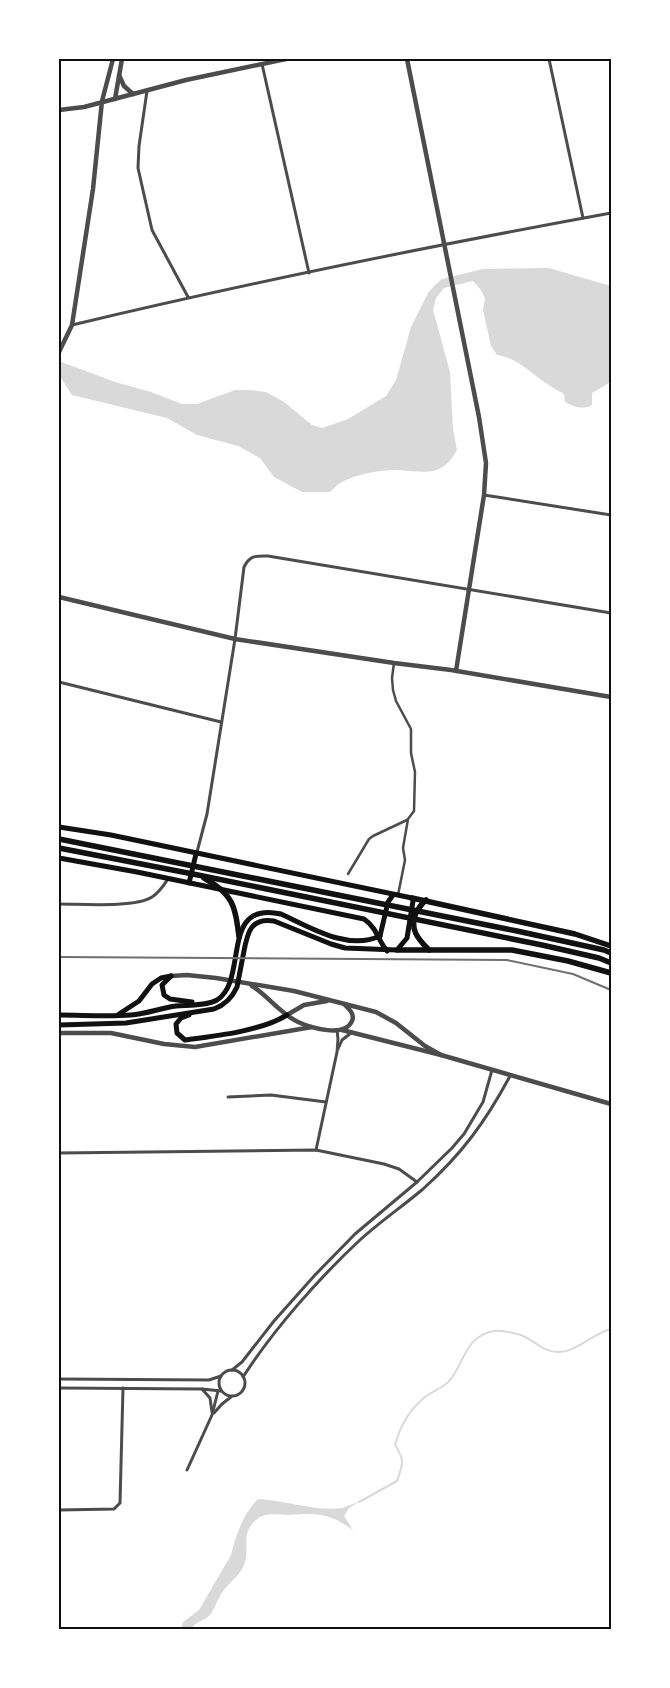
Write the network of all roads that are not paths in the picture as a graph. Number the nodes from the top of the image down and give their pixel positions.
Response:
1 (113, 59) edge
2 (122, 59) edge
3 (286, 59) edge
4 (407, 59) edge
5 (550, 59) edge
6 (262, 64) junction
7 (119, 73) junction
8 (147, 91) junction
9 (132, 94) junction
10 (115, 99) junction
11 (102, 101) junction
12 (59, 110) edge
13 (611, 213) edge
14 (583, 218) junction
15 (442, 245) junction
16 (309, 273) junction
17 (188, 297) junction
18 (72, 325) junction
19 (59, 352) edge
20 (484, 495) junction
21 (611, 515) edge
22 (469, 590) junction
23 (59, 598) edge
24 (611, 613) edge
25 (235, 639) junction
26 (394, 663) junction
27 (456, 671) junction
28 (59, 682) edge
29 (611, 697) edge
30 (221, 722) junction
31 (408, 819) junction
32 (59, 827) edge
33 (59, 840) edge
34 (59, 848) edge
35 (196, 854) junction
36 (59, 858) edge
37 (348, 874) dead end
38 (198, 875) junction
39 (169, 879) junction
40 (189, 883) junction
41 (395, 896) junction
42 (412, 898) junction
43 (426, 900) junction
44 (59, 904) edge
45 (380, 936) junction
46 (239, 937) junction
47 (611, 946) edge
48 (397, 950) junction
49 (428, 950) junction
50 (387, 951) junction
51 (611, 953) edge
52 (611, 963) edge
53 (611, 973) edge
54 (171, 976) junction
55 (251, 985) junction
56 (331, 1001) junction
57 (202, 1004) junction
58 (345, 1004) junction
59 (198, 1012) junction
60 (59, 1015) edge
61 (114, 1015) junction
62 (287, 1015) junction
63 (59, 1025) edge
64 (312, 1028) junction
65 (339, 1030) junction
66 (59, 1033) edge
67 (355, 1033) junction
68 (337, 1052) junction
69 (441, 1055) junction
70 (492, 1070) junction
71 (510, 1076) junction
72 (228, 1097) dead end
73 (326, 1102) junction
74 (611, 1104) edge
75 (316, 1150) junction
76 (59, 1153) edge
77 (417, 1182) junction
78 (232, 1370) junction
79 (221, 1376) junction
80 (243, 1377) junction
81 (59, 1380) edge
82 (59, 1388) edge
83 (123, 1388) junction
84 (202, 1389) junction
85 (220, 1391) junction
86 (231, 1396) junction
87 (212, 1415) junction
88 (187, 1470) dead end
89 (59, 1510) edge

1 - 11 street
2 - 7 street
3 - 6 street
4 - 15 street
5 - 14 street
6 - 8 street
6 - 16 street
7 - 9 street
7 - 10 street
8 - 9 street
8 - 17 street
9 - 10 street
10 - 11 street
11 - 12 street
11 - 18 street
13 - 14 street
14 - 15 street
15 - 16 street
15 - 20 street
16 - 17 street
17 - 18 street
18 - 19 street
20 - 21 street
20 - 22 street
22 - 24 street
22 - 25 street
22 - 27 street
23 - 25 street
25 - 26 street
25 - 30 street
26 - 27 street
26 - 31 street
27 - 29 street
28 - 30 street
30 - 35 street
31 - 37 street
31 - 41 street
32 - 35 main road
33 - 51 highway
34 - 38 highway
35 - 40 main road
35 - 41 main road
36 - 39 main road
38 - 46 highway
38 - 52 highway
39 - 40 main road
39 - 44 street
40 - 45 main road
41 - 42 main road
41 - 45 main road
42 - 43 highway
42 - 48 main road
43 - 47 highway
43 - 49 highway
45 - 46 main road
45 - 50 main road
46 - 57 main road
48 - 49 highway
48 - 50 main road
49 - 53 highway
50 - 59 main road
54 - 55 street
54 - 57 main road
54 - 61 main road
55 - 56 street
55 - 62 street
56 - 58 street
56 - 62 street
57 - 61 main road
58 - 65 street
58 - 69 street
59 - 62 main road
59 - 63 main road
60 - 61 main road
62 - 64 street
64 - 65 street
64 - 66 street
65 - 67 street
65 - 68 street
67 - 68 street
67 - 69 street
68 - 73 street
69 - 70 street
70 - 71 street
70 - 77 street
71 - 74 street
71 - 80 street
72 - 73 street
73 - 75 street
75 - 76 street
75 - 77 street
77 - 78 street
78 - 79 street
78 - 80 street
79 - 81 street
79 - 85 street
80 - 86 street
82 - 83 street
83 - 84 street
83 - 89 street
84 - 85 street
84 - 87 street
85 - 86 street
85 - 87 street
86 - 87 street
87 - 88 street

